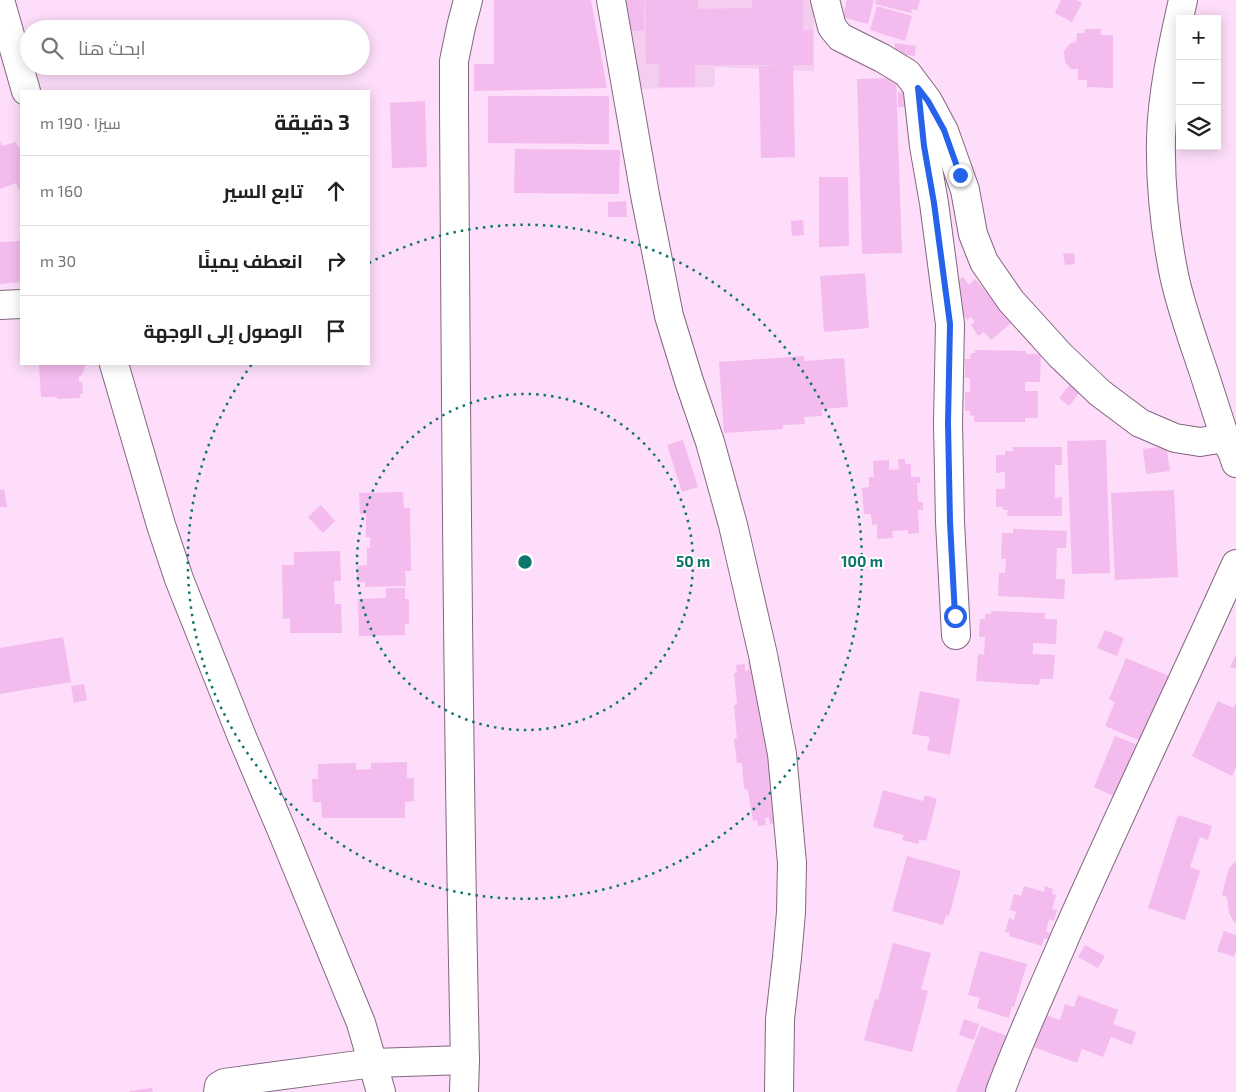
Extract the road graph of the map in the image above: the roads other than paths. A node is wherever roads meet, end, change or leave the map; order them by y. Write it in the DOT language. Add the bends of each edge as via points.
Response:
graph roads {
  1 [pos="0,0"];
  2 [pos="468,0"];
  3 [pos="611,0"];
  4 [pos="825,0"];
  5 [pos="1183,0"];
  6 [pos="20,70"];
  7 [pos="21,75"];
  8 [pos="918,88"];
  9 [pos="26,90"];
  10 [pos="20,304"];
  11 [pos="0,305"];
  12 [pos="114,365"];
  13 [pos="1225,438"];
  14 [pos="1236,463"];
  15 [pos="1236,564"];
  16 [pos="956,635"];
  17 [pos="465,1060"];
  18 [pos="373,1063"];
  19 [pos="326,1081"];
  20 [pos="218,1092"];
  21 [pos="381,1092"];
  22 [pos="464,1092"];
  23 [pos="779,1092"];
  24 [pos="1000,1092"];
  1 -- 6 [label="street"];
  2 -- 17 [label="street" via="454,60 460,837"];
  3 -- 23 [label="street" via="669,316 733,525 782,754 792,863 789,940 780,1019"];
  4 -- 8 [label="street" via="832,27 840,38 907,73"];
  5 -- 13 [label="street" via="1167,82 1161,137 1165,227 1187,323"];
  7 -- 9 [label="street"];
  8 -- 13 [label="street" via="944,130 965,190 973,234 984,262 1011,301 1100,393 1140,423 1175,438 1200,442"];
  8 -- 16 [label="street" via="950,324 948,423"];
  10 -- 11 [label="street"];
  12 -- 18 [label="street" via="179,579 361,1023"];
  13 -- 14 [label="street"];
  15 -- 24 [label="street" via="1100,858"];
  17 -- 18 [label="street"];
  17 -- 22 [label="street"];
  18 -- 19 [label="street"];
  18 -- 21 [label="street"];
  19 -- 20 [label="street" via="224,1083"];
}
